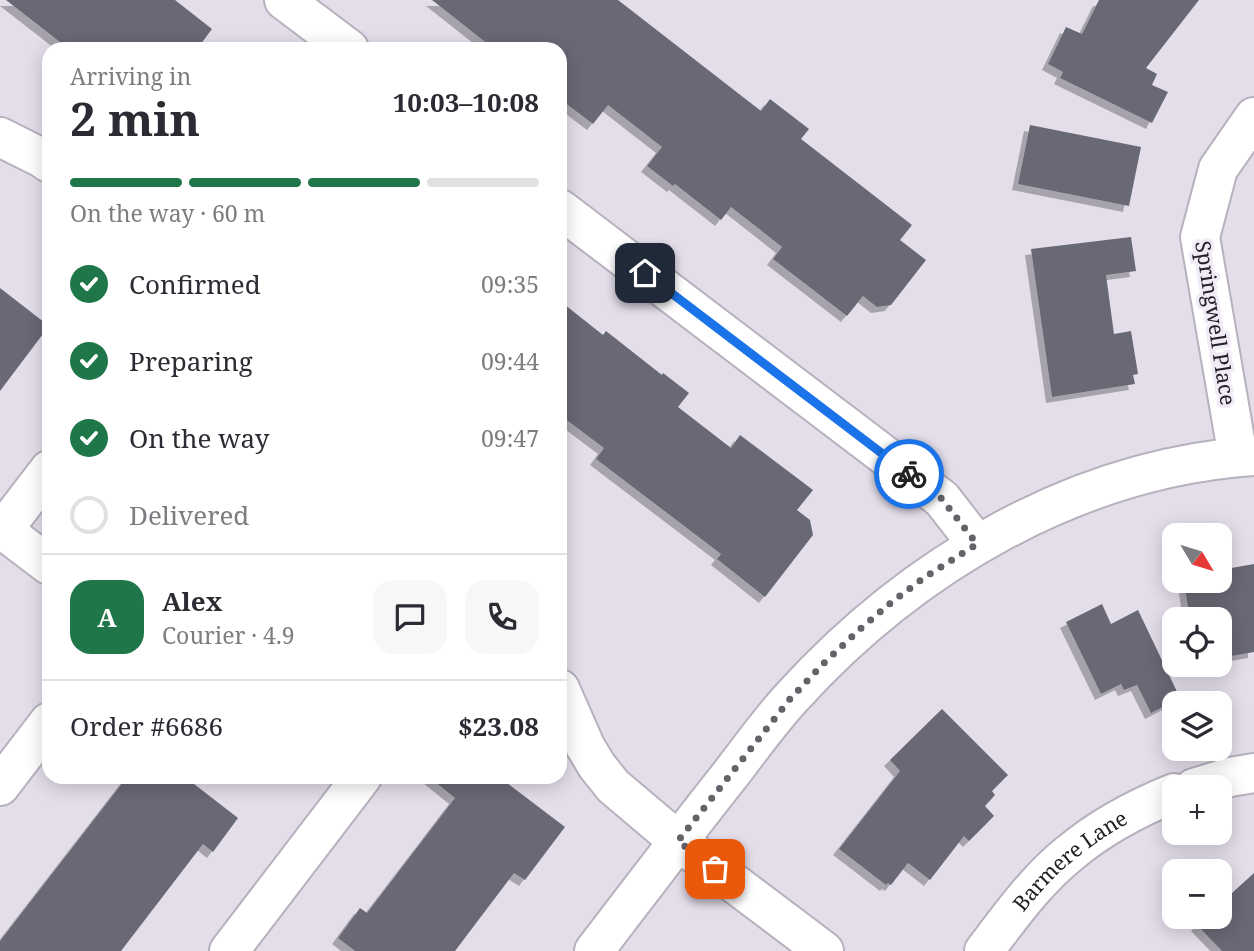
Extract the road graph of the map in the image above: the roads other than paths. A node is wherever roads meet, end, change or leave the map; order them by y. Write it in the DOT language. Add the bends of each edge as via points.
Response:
graph roads {
  1 [pos="284,0"];
  2 [pos="340,42"];
  3 [pos="1254,117"];
  4 [pos="0,137"];
  5 [pos="42,158"];
  6 [pos="567,214"];
  7 [pos="1246,457"];
  8 [pos="42,479"];
  9 [pos="1,529"];
  10 [pos="977,544"];
  11 [pos="42,558"];
  12 [pos="567,706"];
  13 [pos="42,731"];
  14 [pos="1254,773"];
  15 [pos="1232,777"];
  16 [pos="345,784"];
  17 [pos="0,786"];
  18 [pos="1162,798"];
  19 [pos="678,841"];
  20 [pos="229,951"];
  21 [pos="594,951"];
  22 [pos="824,951"];
  23 [pos="984,951"];
  1 -- 2 [label="street"];
  3 -- 7 [label="street, Springwell Place" via="1218,169 1200,237"];
  4 -- 5 [label="street"];
  6 -- 10 [label="street" via="942,499"];
  7 -- 10 [label="street" via="1175,467 1108,485 1043,510"];
  8 -- 9 [label="street"];
  9 -- 11 [label="street"];
  10 -- 19 [label="street" via="893,601 825,662 790,699"];
  12 -- 19 [label="street" via="597,766 613,786"];
  13 -- 17 [label="street"];
  14 -- 15 [label="street"];
  16 -- 20 [label="street"];
  18 -- 23 [label="street, Barmere Lane" via="1119,818 1069,853 1025,897"];
  19 -- 21 [label="street"];
  19 -- 22 [label="street"];
}
